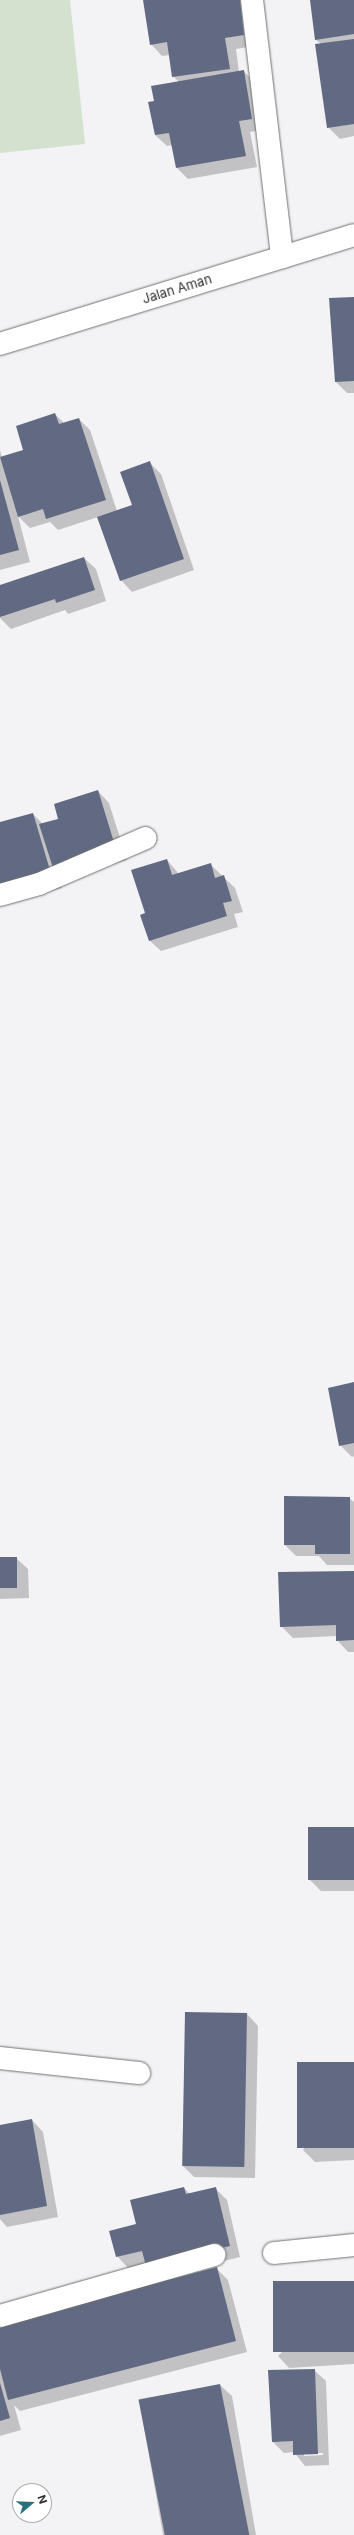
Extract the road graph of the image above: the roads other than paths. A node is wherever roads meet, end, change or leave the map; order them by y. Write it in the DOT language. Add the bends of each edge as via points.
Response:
graph roads {
  1 [pos="252,0"];
  2 [pos="354,235"];
  3 [pos="282,257"];
  4 [pos="0,344"];
  5 [pos="146,838"];
  6 [pos="0,895"];
  7 [pos="0,2058"];
  8 [pos="139,2073"];
  9 [pos="354,2245"];
  10 [pos="274,2253"];
  11 [pos="214,2255"];
  12 [pos="0,2316"];
  1 -- 3 [label="street"];
  2 -- 3 [label="street, Jalan Aman"];
  3 -- 4 [label="street, Jalan Aman"];
  5 -- 6 [label="street" via="39,884"];
  7 -- 8 [label="street"];
  9 -- 10 [label="street"];
  11 -- 12 [label="street"];
}
